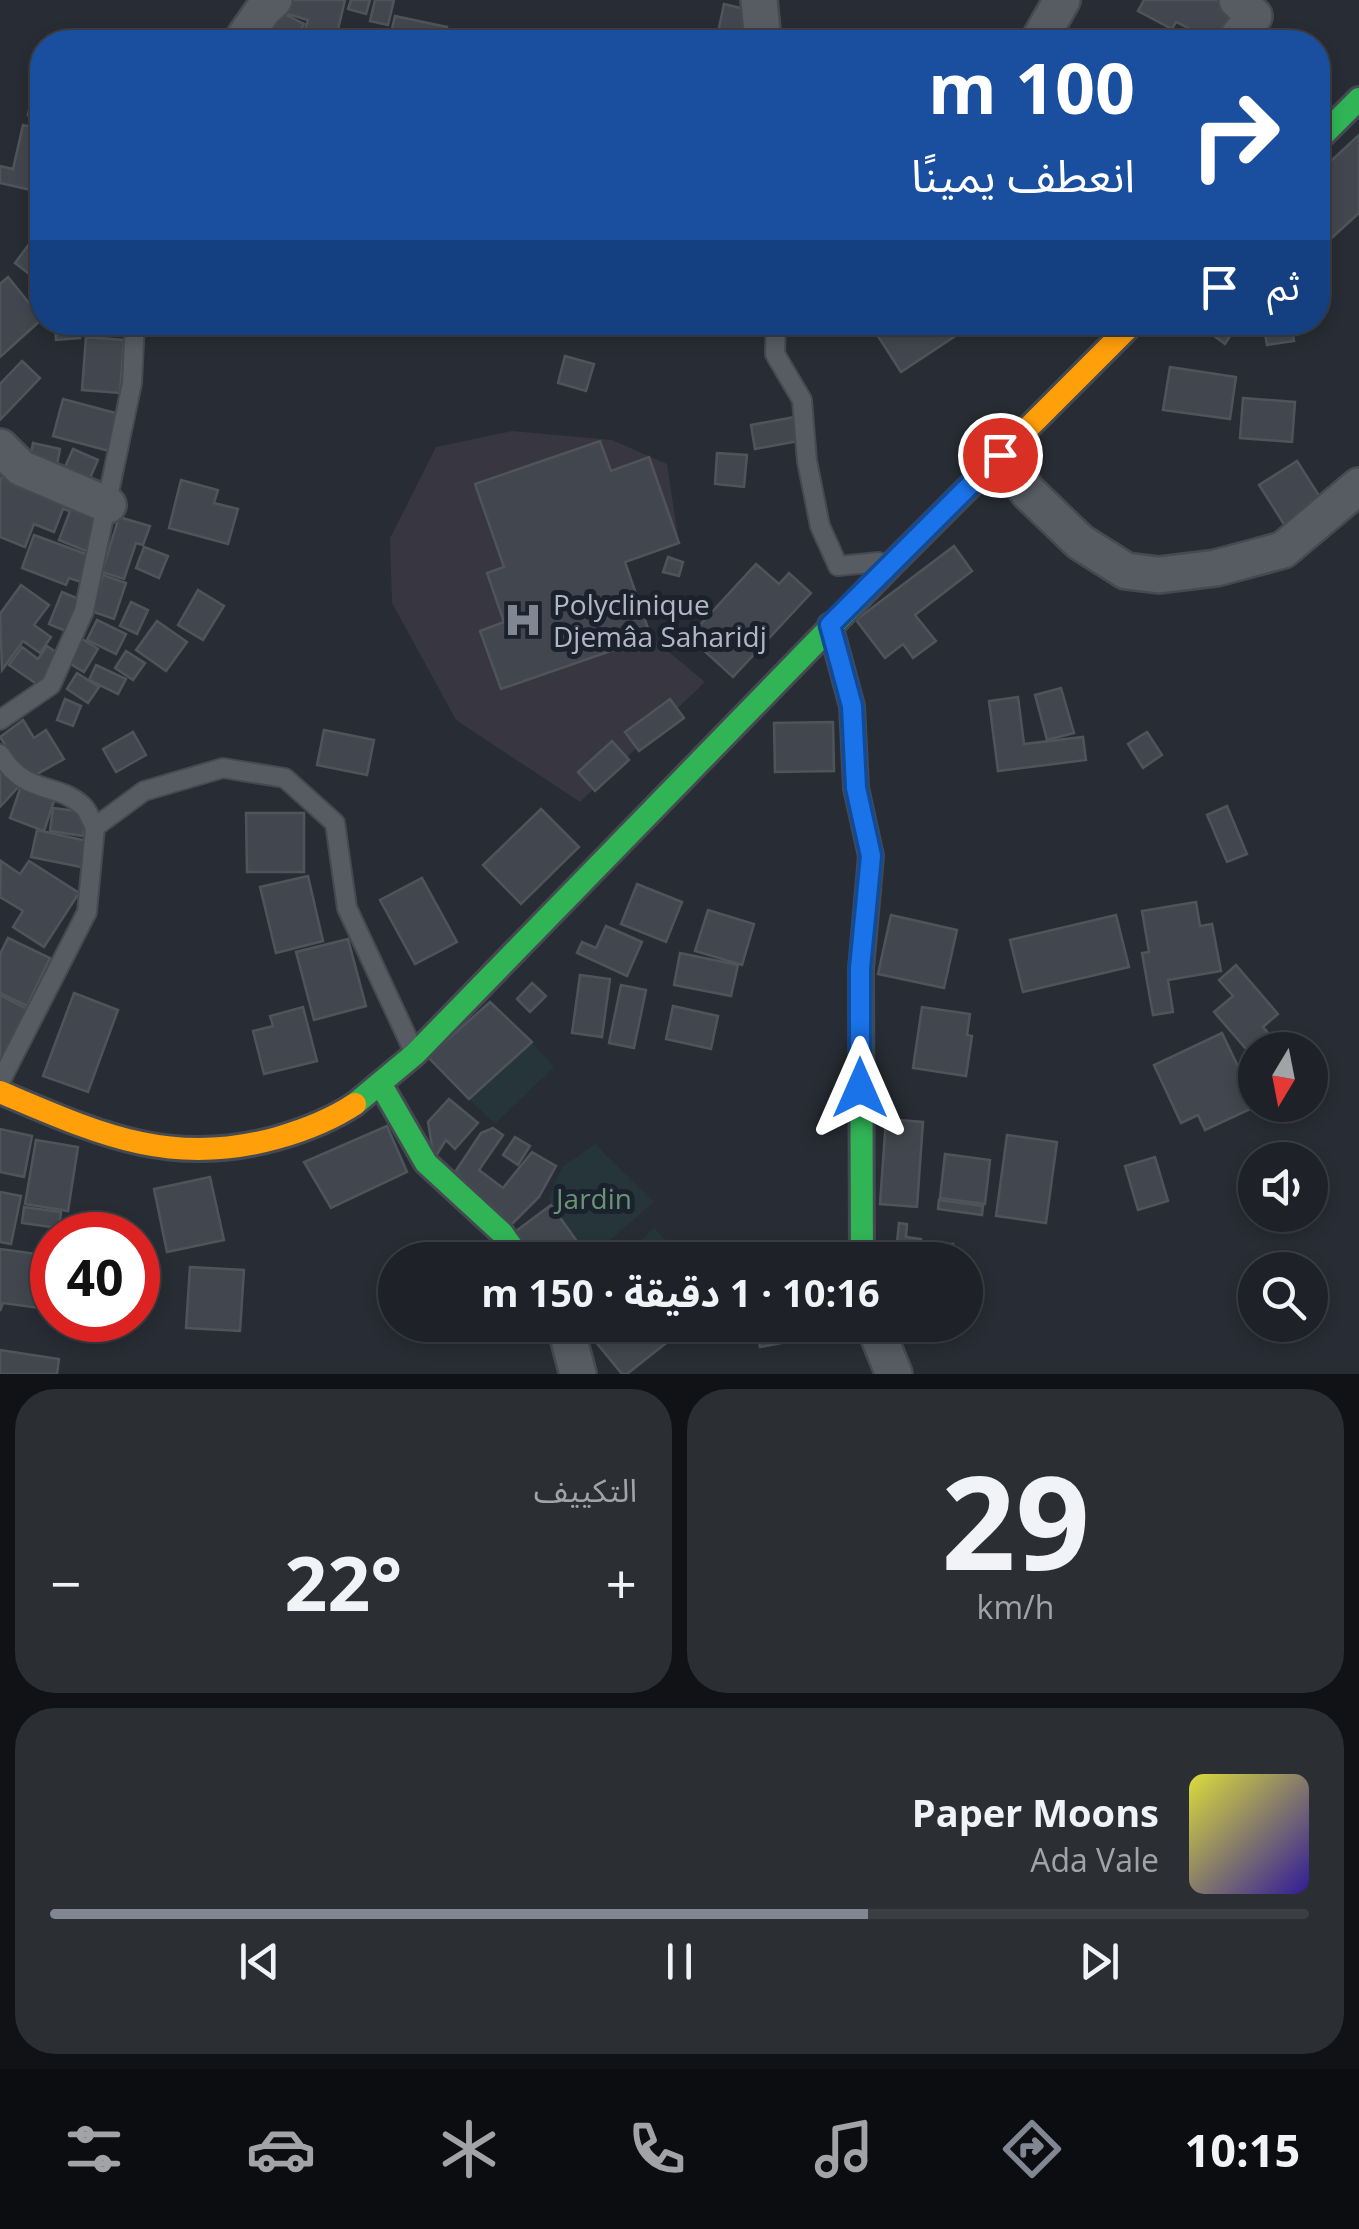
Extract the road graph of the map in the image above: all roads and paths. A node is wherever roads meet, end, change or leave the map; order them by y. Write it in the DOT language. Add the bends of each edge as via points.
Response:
graph roads {
  1 [pos="274,0"];
  2 [pos="759,0"];
  3 [pos="1062,0"];
  4 [pos="1237,0"];
  5 [pos="250,30"];
  6 [pos="762,30"];
  7 [pos="1045,30"];
  8 [pos="1243,30"];
  9 [pos="1359,99"];
  10 [pos="1330,128"];
  11 [pos="134,335"];
  12 [pos="776,335"];
  13 [pos="1121,335"];
  14 [pos="0,448"];
  15 [pos="1000,455"];
  16 [pos="1359,486"];
  17 [pos="108,505"];
  18 [pos="895,560"];
  19 [pos="830,625"];
  20 [pos="0,720"];
  21 [pos="0,754"];
  22 [pos="94,828"];
  23 [pos="415,1054"];
  24 [pos="0,1082"];
  25 [pos="381,1085"];
  26 [pos="0,1092"];
  27 [pos="509,1242"];
  28 [pos="862,1242"];
  29 [pos="570,1342"];
  30 [pos="881,1342"];
  31 [pos="578,1374"];
  32 [pos="894,1374"];
  1 -- 5 [label="street"];
  2 -- 6 [label="street"];
  3 -- 7 [label="street"];
  4 -- 8 [label="street" via="1254,16"];
  9 -- 10 [label="main road"];
  11 -- 17 [label="lane" via="132,383"];
  12 -- 18 [label="lane" via="776,354 802,400 820,526 838,566"];
  13 -- 15 [label="main road"];
  14 -- 17 [label="street" via="22,468"];
  15 -- 16 [label="street" via="1080,542 1126,571 1158,575 1283,550"];
  15 -- 18 [label="main road"];
  17 -- 20 [label="lane" via="84,611 50,685"];
  18 -- 19 [label="main road"];
  19 -- 23 [label="main road"];
  19 -- 28 [label="main road" via="852,706 856,788 871,856 860,968"];
  21 -- 22 [label="lane" via="28,784 85,806"];
  22 -- 23 [label="lane" via="144,791 223,768 285,778 335,824 347,908"];
  22 -- 24 [label="lane" via="88,912"];
  23 -- 25 [label="main road"];
  25 -- 26 [label="main road" via="330,1119 210,1151 159,1148"];
  25 -- 27 [label="main road" via="426,1163"];
  29 -- 31 [label="street"];
  30 -- 32 [label="street"];
}
